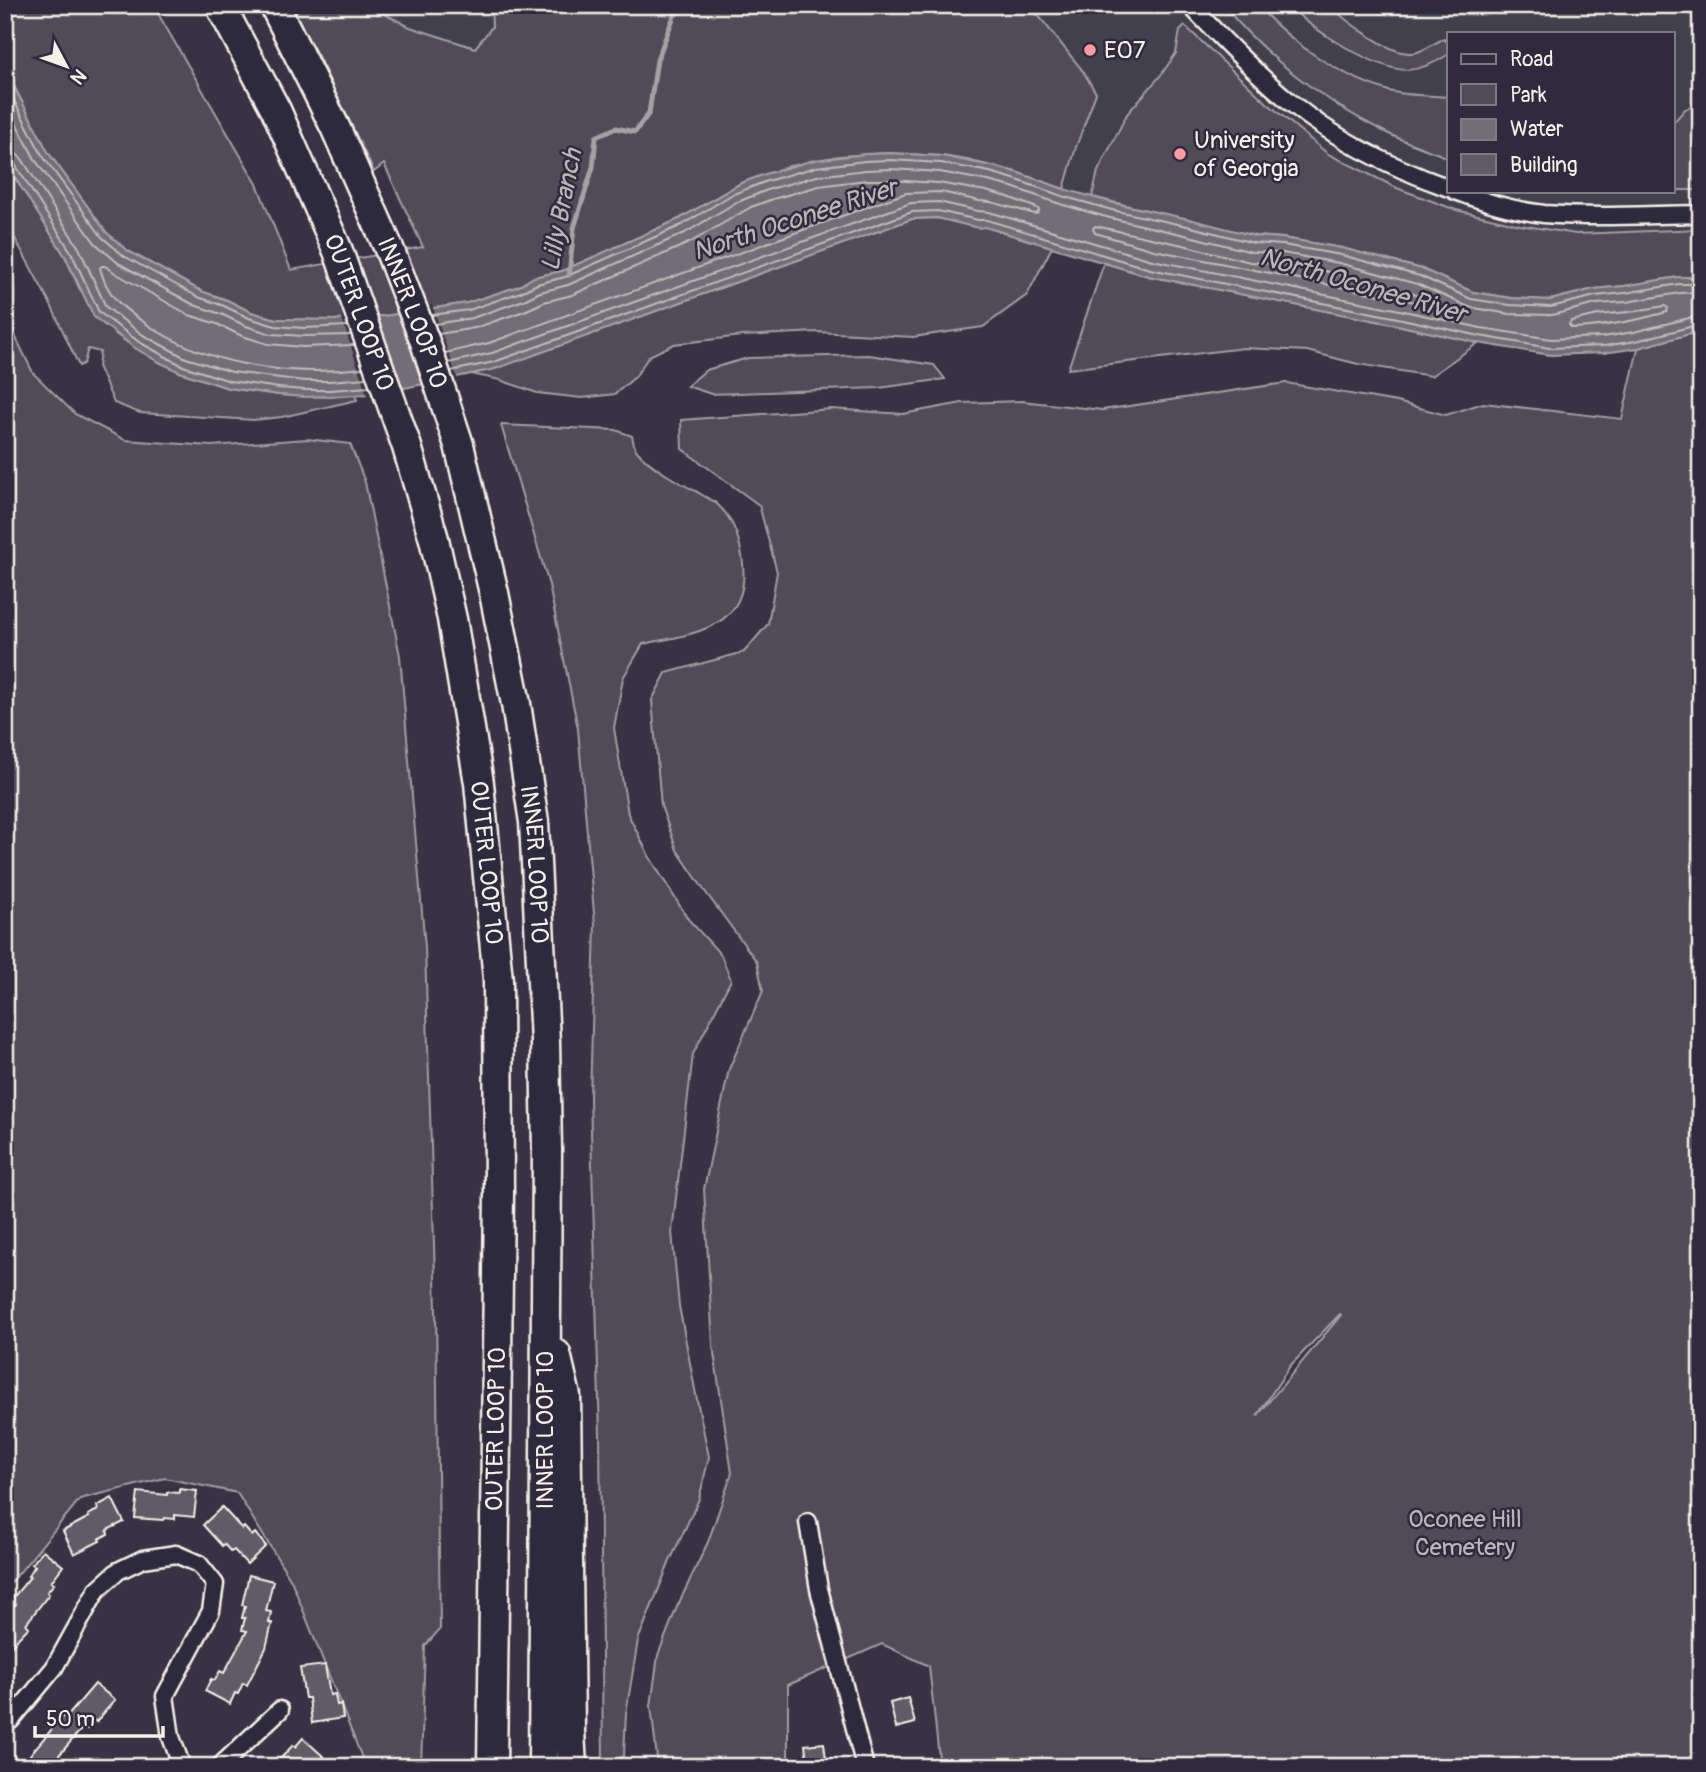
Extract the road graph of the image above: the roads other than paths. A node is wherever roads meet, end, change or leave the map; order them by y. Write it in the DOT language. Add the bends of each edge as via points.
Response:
graph roads {
  1 [pos="220,5"];
  2 [pos="274,5"];
  3 [pos="1190,5"];
  4 [pos="1447,187"];
  5 [pos="1458,192"];
  6 [pos="1701,214"];
  7 [pos="546,1312"];
  8 [pos="808,1522"];
  9 [pos="280,1710"];
  10 [pos="5,1723"];
  11 [pos="492,1723"];
  12 [pos="182,1767"];
  13 [pos="219,1767"];
  14 [pos="480,1767"];
  15 [pos="492,1767"];
  16 [pos="543,1767"];
  17 [pos="572,1767"];
  18 [pos="865,1767"];
  1 -- 11 [label="highway, OUTER LOOP 10" via="276,110 338,251 407,447 452,619 479,783 498,980"];
  2 -- 7 [label="highway, INNER LOOP 10" via="335,127 425,342 458,445 494,593 534,822 545,1042"];
  3 -- 4 [label="street" via="1291,103 1386,161"];
  5 -- 6 [label="street" via="1541,214"];
  7 -- 16 [label="highway, INNER LOOP 10"];
  7 -- 17 [label="highway" via="566,1396"];
  8 -- 18 [label="street" via="819,1590"];
  9 -- 13 [label="street"];
  10 -- 12 [label="street" via="54,1668 97,1590 118,1571 143,1559 176,1554 199,1564 215,1584 211,1611 165,1696 171,1737"];
  11 -- 14 [label="highway"];
  11 -- 15 [label="highway, OUTER LOOP 10"];
}
